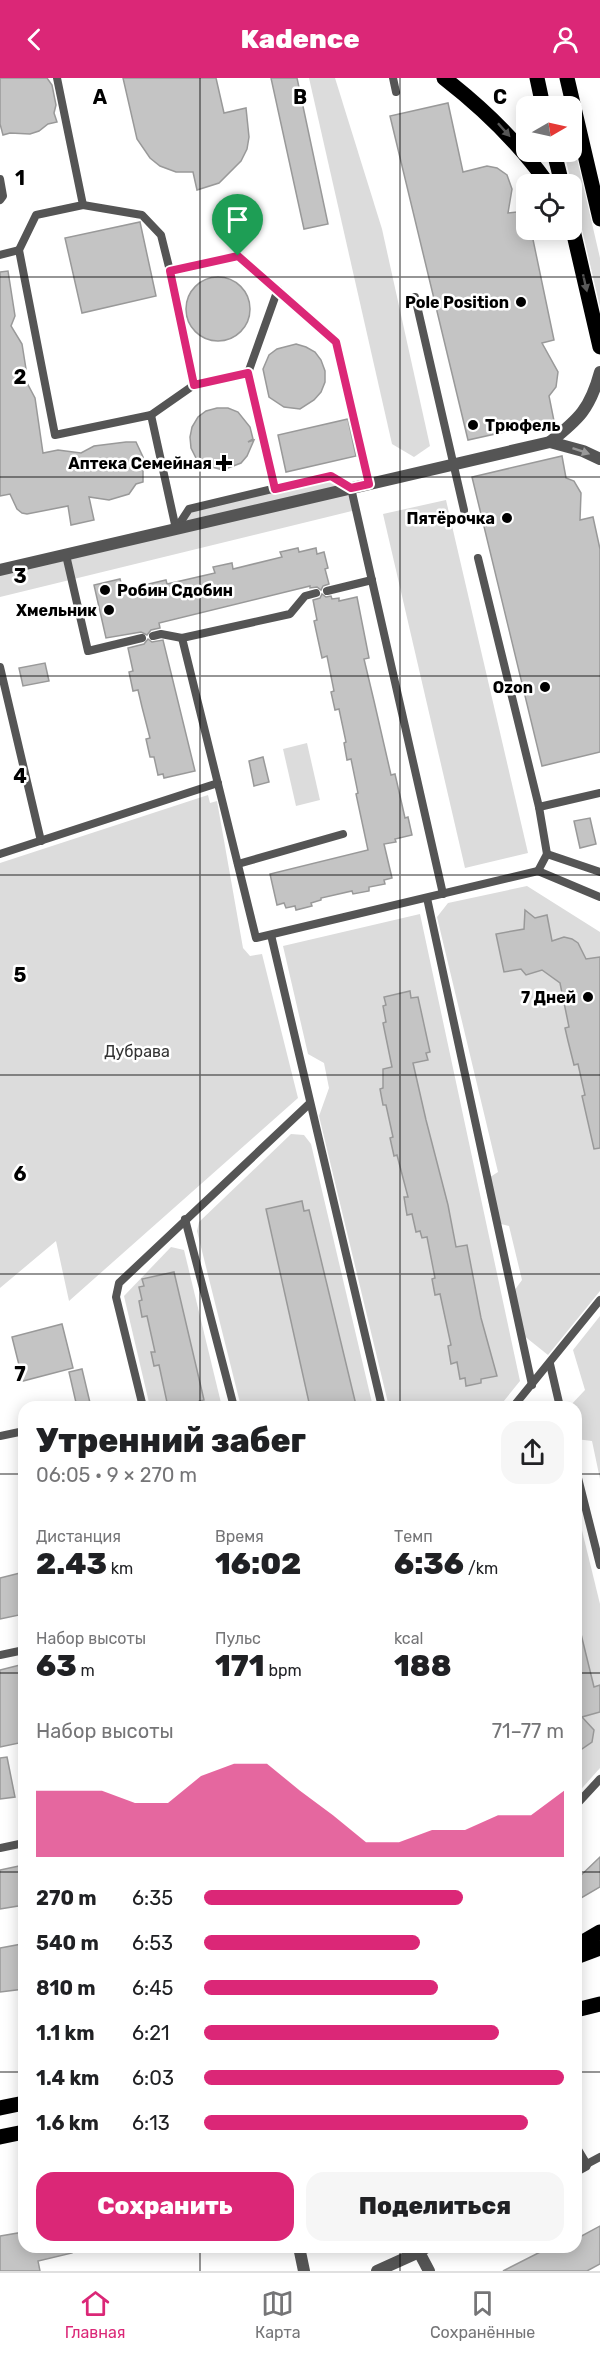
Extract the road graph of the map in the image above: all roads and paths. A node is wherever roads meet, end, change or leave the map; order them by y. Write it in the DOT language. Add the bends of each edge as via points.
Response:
graph roads {
  1 [pos="57,78"];
  2 [pos="393,78"];
  3 [pos="444,78"];
  4 [pos="537,78"];
  5 [pos="567,78"];
  6 [pos="396,92"];
  7 [pos="541,96"];
  8 [pos="541,174"];
  9 [pos="0,180"];
  10 [pos="0,200"];
  11 [pos="83,205"];
  12 [pos="600,219"];
  13 [pos="575,240"];
  14 [pos="19,250"];
  15 [pos="0,255"];
  16 [pos="170,271"];
  17 [pos="278,290"];
  18 [pos="415,297"];
  19 [pos="600,347"];
  20 [pos="600,372"];
  21 [pos="248,373"];
  22 [pos="194,385"];
  23 [pos="151,415"];
  24 [pos="550,442"];
  25 [pos="600,459"];
  26 [pos="453,465"];
  27 [pos="369,484"];
  28 [pos="351,488"];
  29 [pos="275,489"];
  30 [pos="464,510"];
  31 [pos="176,529"];
  32 [pos="66,555"];
  33 [pos="478,558"];
  34 [pos="0,570"];
  35 [pos="372,580"];
  36 [pos="327,591"];
  37 [pos="316,593"];
  38 [pos="153,636"];
  39 [pos="142,638"];
  40 [pos="182,638"];
  41 [pos="0,669"];
  42 [pos="218,783"];
  43 [pos="600,793"];
  44 [pos="539,807"];
  45 [pos="343,834"];
  46 [pos="41,841"];
  47 [pos="0,854"];
  48 [pos="547,854"];
  49 [pos="238,864"];
  50 [pos="538,871"];
  51 [pos="600,872"];
  52 [pos="443,894"];
  53 [pos="600,897"];
  54 [pos="427,898"];
  55 [pos="271,935"];
  56 [pos="309,1104"];
  57 [pos="185,1219"];
  58 [pos="600,1300"];
  59 [pos="550,1364"];
  60 [pos="532,1385"];
  61 [pos="141,1401"];
  62 [pos="232,1401"];
  63 [pos="381,1401"];
  64 [pos="518,1401"];
  65 [pos="559,1401"];
  66 [pos="18,1432"];
  67 [pos="0,1436"];
  68 [pos="582,1494"];
  69 [pos="600,1565"];
  70 [pos="18,1651"];
  71 [pos="0,1655"];
  72 [pos="600,1779"];
  73 [pos="582,1798"];
  74 [pos="18,1844"];
  75 [pos="0,1848"];
  76 [pos="600,1932"];
  77 [pos="582,1942"];
  78 [pos="600,1948"];
  79 [pos="582,1955"];
  80 [pos="600,2004"];
  81 [pos="582,2008"];
  82 [pos="18,2104"];
  83 [pos="0,2108"];
  84 [pos="18,2133"];
  85 [pos="0,2137"];
  86 [pos="600,2157"];
  87 [pos="582,2166"];
  88 [pos="300,2253"];
  89 [pos="415,2253"];
  90 [pos="424,2253"];
  91 [pos="304,2271"];
  92 [pos="377,2271"];
  93 [pos="429,2271"];
  1 -- 11 [label="lane"];
  2 -- 6 [label="lane"];
  3 -- 8 [label="main road, one-way" via="497,122"];
  4 -- 7 [label="main road"];
  5 -- 12 [label="main road"];
  9 -- 10 [label="lane"];
  11 -- 14 [label="lane" via="36,215"];
  11 -- 16 [label="lane" via="142,215 161,236"];
  13 -- 19 [label="main road, one-way"];
  14 -- 15 [label="lane"];
  14 -- 23 [label="lane" via="55,435"];
  16 -- 17 [label="lane" via="238,256"];
  16 -- 22 [label="lane"];
  17 -- 21 [label="lane"];
  17 -- 27 [label="lane" via="336,342"];
  18 -- 26 [label="lane"];
  20 -- 24 [label="street" via="594,394 578,420"];
  21 -- 22 [label="lane"];
  21 -- 29 [label="lane"];
  22 -- 23 [label="lane"];
  23 -- 31 [label="lane"];
  24 -- 25 [label="street, one-way"];
  24 -- 26 [label="street"];
  26 -- 27 [label="street"];
  26 -- 30 [label="lane"];
  27 -- 28 [label="street"];
  28 -- 29 [label="lane" via="331,476"];
  28 -- 31 [label="street"];
  28 -- 35 [label="lane"];
  29 -- 31 [label="lane" via="189,509"];
  31 -- 32 [label="street"];
  32 -- 34 [label="street"];
  32 -- 39 [label="lane" via="88,651"];
  33 -- 44 [label="lane"];
  35 -- 36 [label="lane"];
  35 -- 52 [label="lane"];
  37 -- 40 [label="lane" via="306,596 290,614"];
  38 -- 40 [label="lane"];
  40 -- 42 [label="lane"];
  41 -- 46 [label="lane"];
  42 -- 46 [label="lane"];
  42 -- 49 [label="lane"];
  43 -- 44 [label="lane"];
  44 -- 48 [label="lane"];
  45 -- 49 [label="lane"];
  46 -- 47 [label="lane"];
  48 -- 50 [label="lane"];
  48 -- 51 [label="lane"];
  49 -- 55 [label="lane" via="256,938"];
  50 -- 52 [label="lane"];
  50 -- 53 [label="lane"];
  52 -- 54 [label="lane"];
  54 -- 55 [label="lane"];
  54 -- 60 [label="lane"];
  55 -- 56 [label="lane"];
  56 -- 57 [label="lane"];
  56 -- 63 [label="lane"];
  57 -- 61 [label="lane" via="119,1283 116,1297"];
  57 -- 62 [label="lane"];
  58 -- 59 [label="lane"];
  59 -- 60 [label="lane"];
  59 -- 65 [label="lane"];
  60 -- 64 [label="lane"];
  66 -- 67 [label="lane"];
  68 -- 69 [label="lane"];
  70 -- 71 [label="lane"];
  72 -- 73 [label="lane"];
  74 -- 75 [label="lane"];
  76 -- 77 [label="main road"];
  78 -- 79 [label="main road"];
  80 -- 81 [label="main road"];
  82 -- 83 [label="main road"];
  84 -- 85 [label="main road"];
  86 -- 87 [label="lane"];
  88 -- 91 [label="street"];
  89 -- 92 [label="street"];
  90 -- 93 [label="street"];
}
